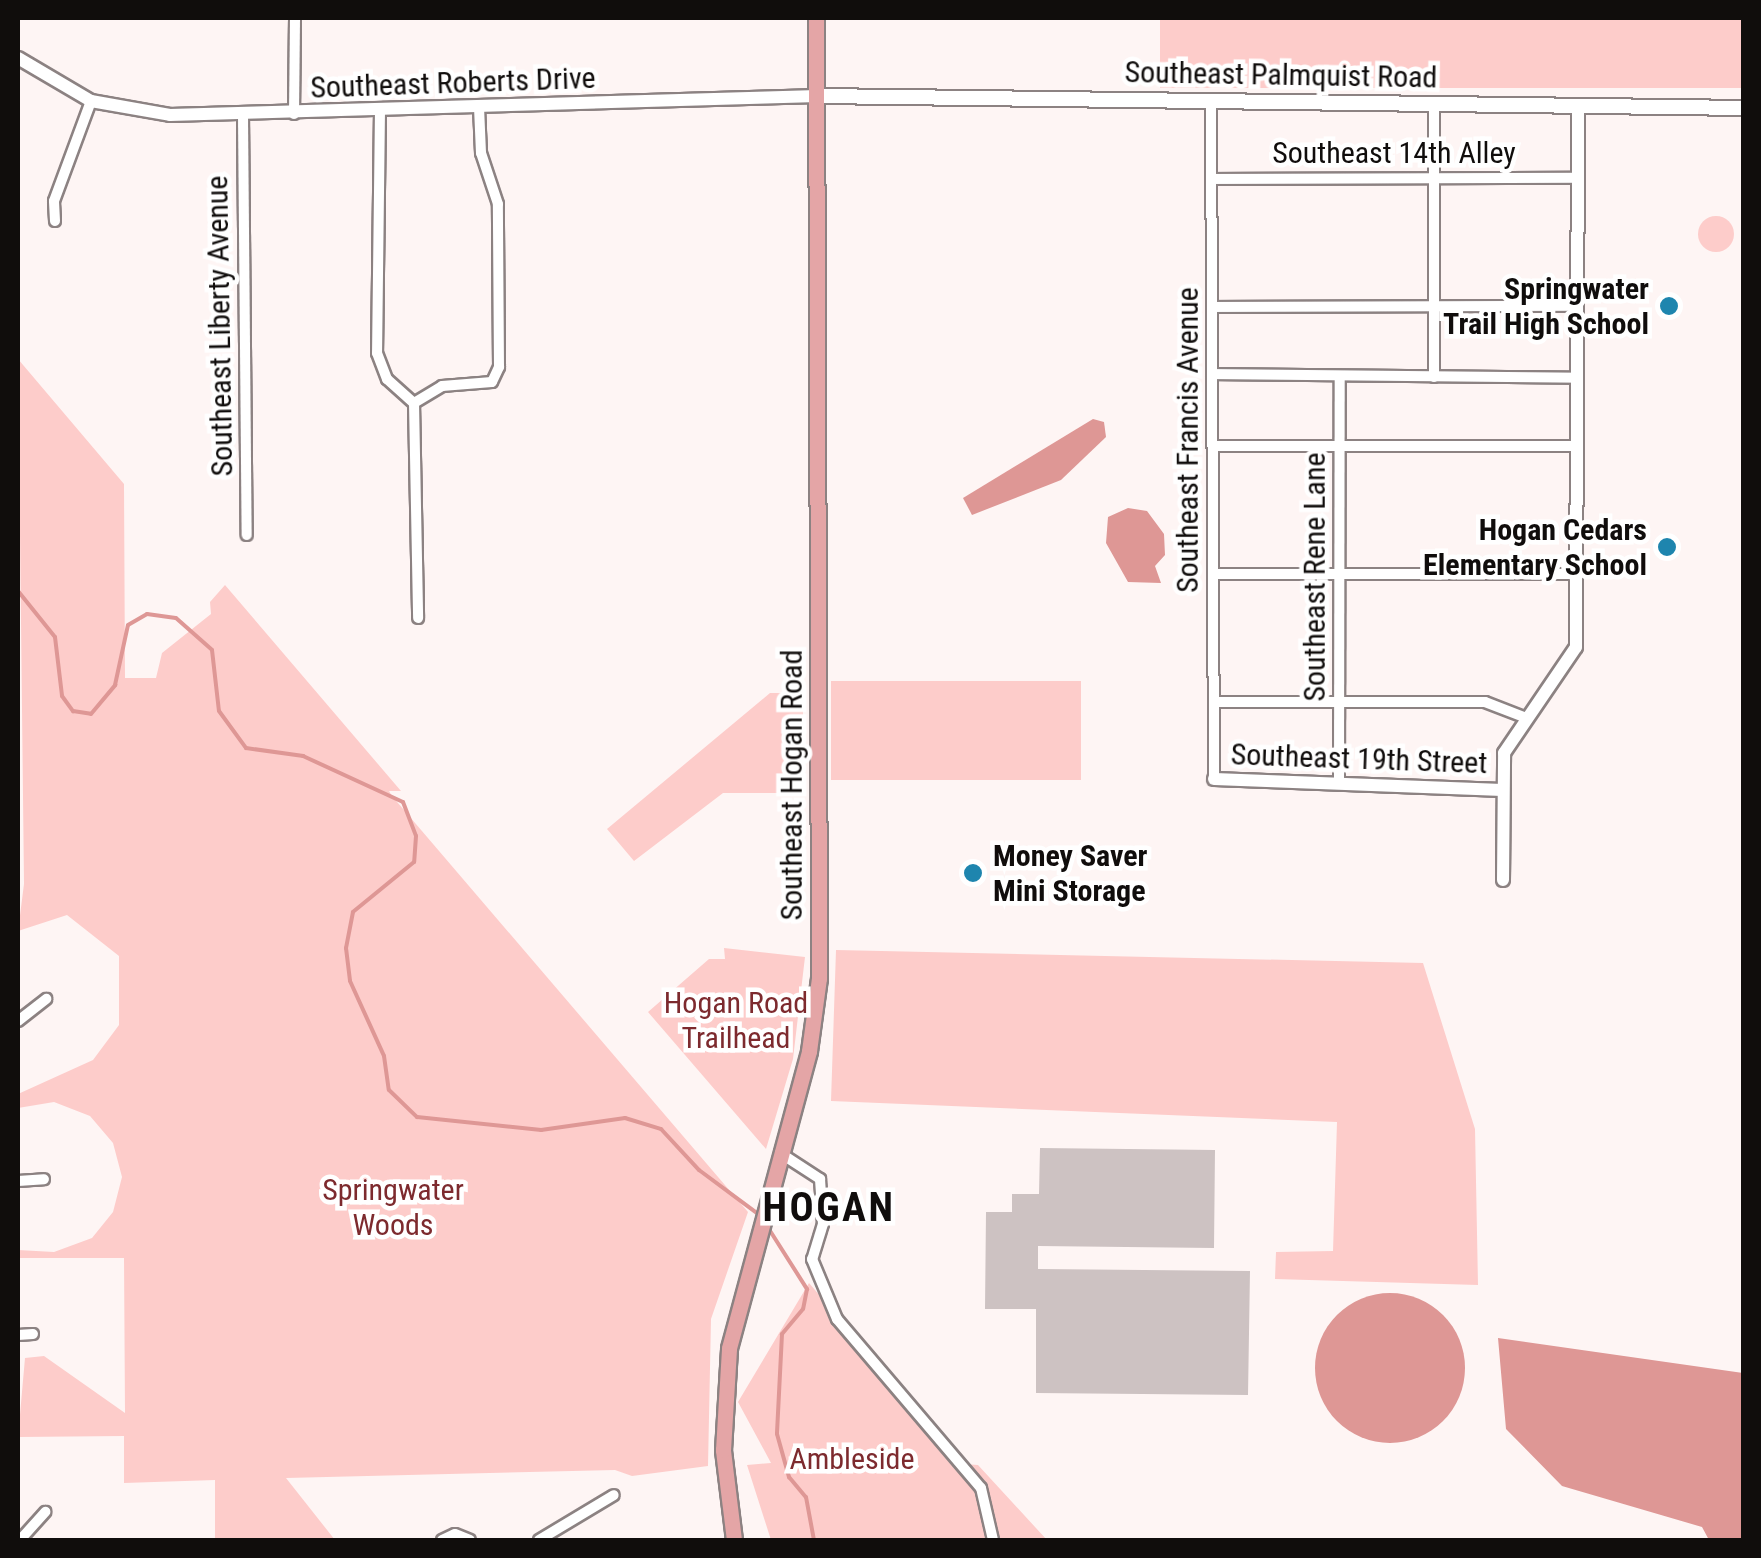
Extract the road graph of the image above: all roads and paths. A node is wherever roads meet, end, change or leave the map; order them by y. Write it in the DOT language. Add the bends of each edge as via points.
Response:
graph roads {
  1 [pos="294,18"];
  2 [pos="816,18"];
  3 [pos="18,58"];
  4 [pos="818,96"];
  5 [pos="92,101"];
  6 [pos="1211,102"];
  7 [pos="1434,104"];
  8 [pos="1578,106"];
  9 [pos="480,107"];
  10 [pos="1744,108"];
  11 [pos="380,110"];
  12 [pos="294,114"];
  13 [pos="243,116"];
  14 [pos="1212,178"];
  15 [pos="1434,178"];
  16 [pos="1578,178"];
  17 [pos="55,222"];
  18 [pos="1434,306"];
  19 [pos="1578,306"];
  20 [pos="1212,307"];
  21 [pos="1212,374"];
  22 [pos="1340,376"];
  23 [pos="1434,376"];
  24 [pos="1578,378"];
  25 [pos="414,402"];
  26 [pos="1212,446"];
  27 [pos="1340,446"];
  28 [pos="1577,446"];
  29 [pos="248,535"];
  30 [pos="1213,574"];
  31 [pos="1340,574"];
  32 [pos="1577,574"];
  33 [pos="418,618"];
  34 [pos="1214,702"];
  35 [pos="1340,702"];
  36 [pos="1524,717"];
  37 [pos="1214,779"];
  38 [pos="1340,779"];
  39 [pos="1503,790"];
  40 [pos="1503,880"];
  41 [pos="46,999"];
  42 [pos="18,1022"];
  43 [pos="780,1153"];
  44 [pos="44,1179"];
  45 [pos="18,1181"];
  46 [pos="33,1334"];
  47 [pos="18,1336"];
  48 [pos="614,1495"];
  49 [pos="45,1512"];
  50 [pos="20,1540"];
  51 [pos="442,1540"];
  52 [pos="470,1540"];
  53 [pos="539,1540"];
  54 [pos="734,1540"];
  55 [pos="994,1540"];
  1 -- 12 [label="street"];
  2 -- 4 [label="main road, Southeast Hogan Road"];
  3 -- 5 [label="street, Southeast Roberts Drive"];
  4 -- 6 [label="main road, Southeast Palmquist Road"];
  4 -- 9 [label="street, Southeast Roberts Drive"];
  4 -- 43 [label="main road, Southeast Hogan Road" via="819,968 809,1052"];
  5 -- 13 [label="street, Southeast Roberts Drive" via="149,114"];
  5 -- 17 [label="street" via="54,201"];
  6 -- 7 [label="main road, Southeast Palmquist Road"];
  6 -- 14 [label="street, Southeast Francis Avenue"];
  7 -- 8 [label="main road, Southeast Palmquist Road"];
  7 -- 15 [label="street"];
  8 -- 10 [label="main road, Southeast Palmquist Road"];
  8 -- 16 [label="street"];
  9 -- 11 [label="street, Southeast Roberts Drive"];
  9 -- 25 [label="street" via="481,153 498,204 499,367 492,382 442,386"];
  11 -- 12 [label="street, Southeast Roberts Drive"];
  11 -- 25 [label="street" via="377,353 387,379"];
  12 -- 13 [label="street, Southeast Roberts Drive"];
  13 -- 29 [label="street, Southeast Liberty Avenue"];
  14 -- 15 [label="street, Southeast 14th Alley"];
  14 -- 20 [label="street, Southeast Francis Avenue"];
  15 -- 16 [label="street, Southeast 14th Alley"];
  15 -- 18 [label="street"];
  16 -- 19 [label="street"];
  18 -- 19 [label="street"];
  18 -- 20 [label="street"];
  18 -- 23 [label="street"];
  19 -- 24 [label="street"];
  20 -- 21 [label="street, Southeast Francis Avenue"];
  21 -- 22 [label="street"];
  21 -- 26 [label="street, Southeast Francis Avenue"];
  22 -- 23 [label="street"];
  22 -- 27 [label="street, Southeast Rene Lane"];
  23 -- 24 [label="street"];
  24 -- 28 [label="street"];
  25 -- 33 [label="street"];
  26 -- 27 [label="street"];
  26 -- 30 [label="street, Southeast Francis Avenue"];
  27 -- 28 [label="street"];
  27 -- 31 [label="street, Southeast Rene Lane"];
  28 -- 32 [label="street"];
  30 -- 31 [label="street"];
  30 -- 34 [label="street, Southeast Francis Avenue"];
  31 -- 32 [label="street"];
  31 -- 35 [label="street, Southeast Rene Lane"];
  32 -- 36 [label="street" via="1571,661"];
  34 -- 35 [label="street"];
  34 -- 37 [label="street, Southeast Francis Avenue"];
  35 -- 36 [label="street" via="1485,702"];
  35 -- 38 [label="street, Southeast Rene Lane"];
  36 -- 39 [label="street" via="1504,753"];
  37 -- 38 [label="street, Southeast 19th Street"];
  38 -- 39 [label="street, Southeast 19th Street"];
  39 -- 40 [label="street"];
  41 -- 42 [label="street"];
  43 -- 54 [label="main road, Southeast Hogan Road" via="724,1385"];
  43 -- 55 [label="street" via="820,1179 823,1224 812,1259 837,1320 980,1488"];
  44 -- 45 [label="street"];
  46 -- 47 [label="street"];
  48 -- 53 [label="street"];
  49 -- 50 [label="street"];
  51 -- 52 [label="street" via="455,1534"];
}
